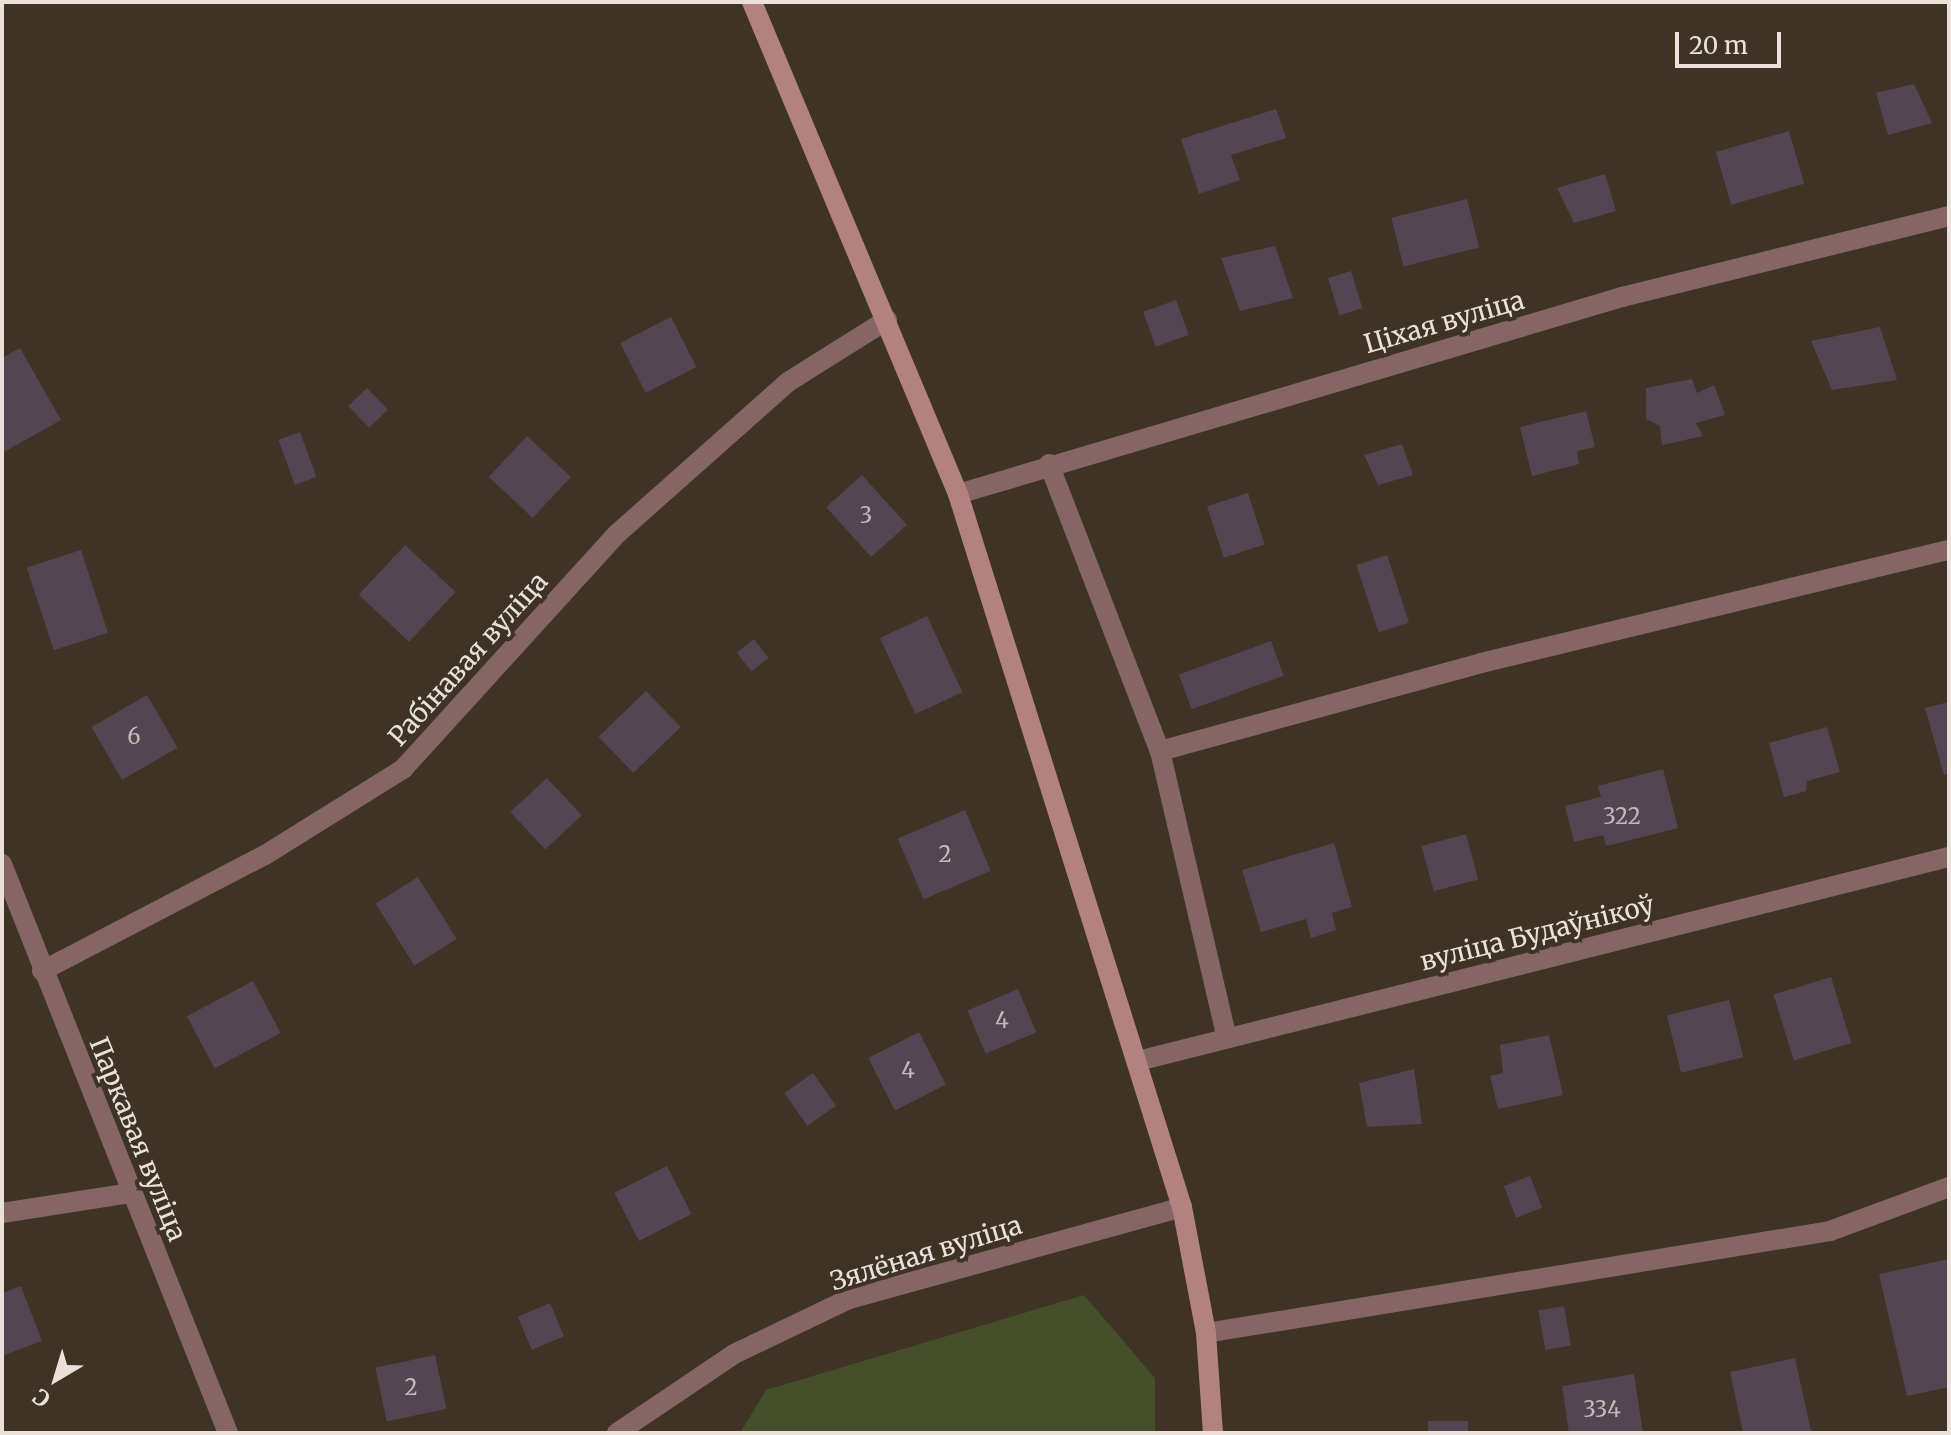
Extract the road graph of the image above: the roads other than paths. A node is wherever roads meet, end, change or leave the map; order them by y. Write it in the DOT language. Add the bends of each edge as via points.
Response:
graph roads {
  1 [pos="752,2"];
  2 [pos="1949,216"];
  3 [pos="887,320"];
  4 [pos="1049,464"];
  5 [pos="958,494"];
  6 [pos="1949,550"];
  7 [pos="1160,751"];
  8 [pos="1949,857"];
  9 [pos="2,864"];
  10 [pos="42,971"];
  11 [pos="1227,1038"];
  12 [pos="1138,1061"];
  13 [pos="1949,1187"];
  14 [pos="131,1193"];
  15 [pos="1182,1207"];
  16 [pos="2,1213"];
  17 [pos="1206,1333"];
  18 [pos="228,1433"];
  19 [pos="617,1433"];
  20 [pos="1213,1433"];
  1 -- 3 [label="street"];
  2 -- 4 [label="street, Ціхая вуліца" via="1622,297"];
  3 -- 5 [label="street"];
  3 -- 10 [label="street, Рабінавая вуліца" via="788,382 618,533 403,769 265,855"];
  4 -- 5 [label="street, Ціхая вуліца"];
  4 -- 7 [label="street"];
  5 -- 12 [label="street"];
  6 -- 7 [label="street" via="1481,663"];
  7 -- 11 [label="street"];
  8 -- 11 [label="street, вуліца Будаўнікоў"];
  9 -- 10 [label="street, Паркавая вуліца"];
  10 -- 14 [label="street, Паркавая вуліца"];
  11 -- 12 [label="street, вуліца Будаўнікоў"];
  12 -- 15 [label="street"];
  13 -- 17 [label="street" via="1830,1231"];
  14 -- 16 [label="street"];
  14 -- 18 [label="street, Паркавая вуліца"];
  15 -- 17 [label="street"];
  15 -- 19 [label="street, Зялёная вуліца" via="849,1299 734,1354"];
  17 -- 20 [label="street"];
}
